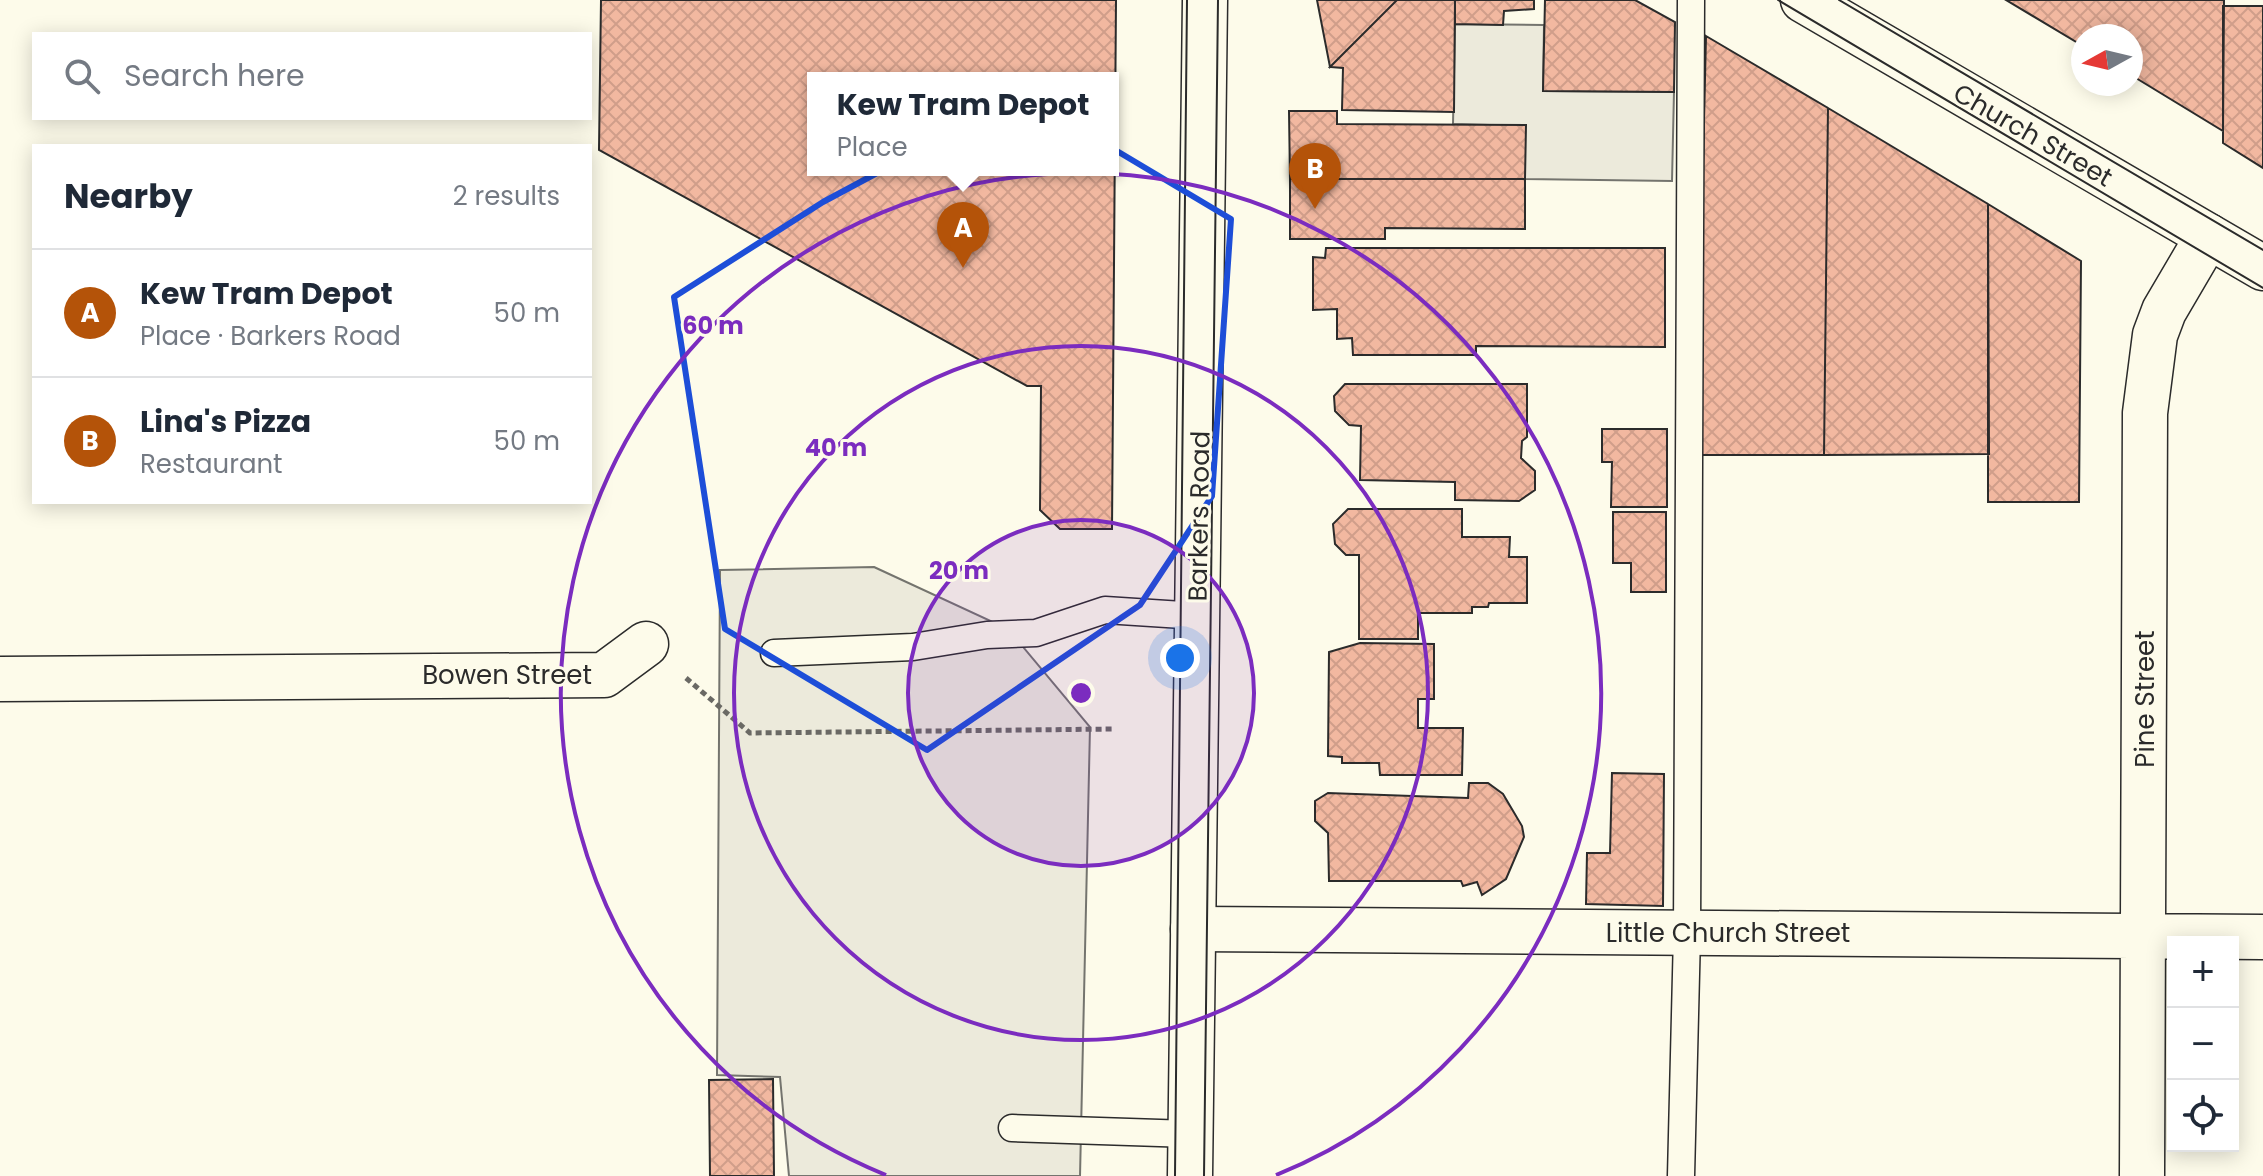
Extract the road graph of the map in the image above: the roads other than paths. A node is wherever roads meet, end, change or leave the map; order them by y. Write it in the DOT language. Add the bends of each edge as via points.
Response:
graph roads {
  1 [pos="1205,0"];
  2 [pos="1691,0"];
  3 [pos="1803,0"];
  4 [pos="2208,236"];
  5 [pos="2263,268"];
  6 [pos="1198,616"];
  7 [pos="646,644"];
  8 [pos="774,653"];
  9 [pos="0,679"];
  10 [pos="1193,929"];
  11 [pos="1687,934"];
  12 [pos="2144,937"];
  13 [pos="2263,937"];
  14 [pos="1012,1128"];
  15 [pos="1190,1155"];
  16 [pos="1681,1176"];
  17 [pos="2142,1176"];
  1 -- 6 [label="street, Barkers Road"];
  2 -- 11 [label="lane"];
  3 -- 4 [label="street, Church Street"];
  4 -- 5 [label="street, Church Street"];
  4 -- 12 [label="street, Pine Street" via="2164,311 2149,364"];
  6 -- 8 [label="lane" via="1105,610 1036,633 913,647"];
  6 -- 10 [label="street, Barkers Road"];
  7 -- 9 [label="street, Bowen Street" via="604,675"];
  10 -- 11 [label="street, Little Church Street"];
  10 -- 15 [label="street, Barkers Road"];
  11 -- 12 [label="street, Little Church Street"];
  11 -- 16 [label="lane"];
  12 -- 13 [label="street, Little Church Street"];
  12 -- 17 [label="street, Pine Street"];
  14 -- 15 [label="lane"];
}
